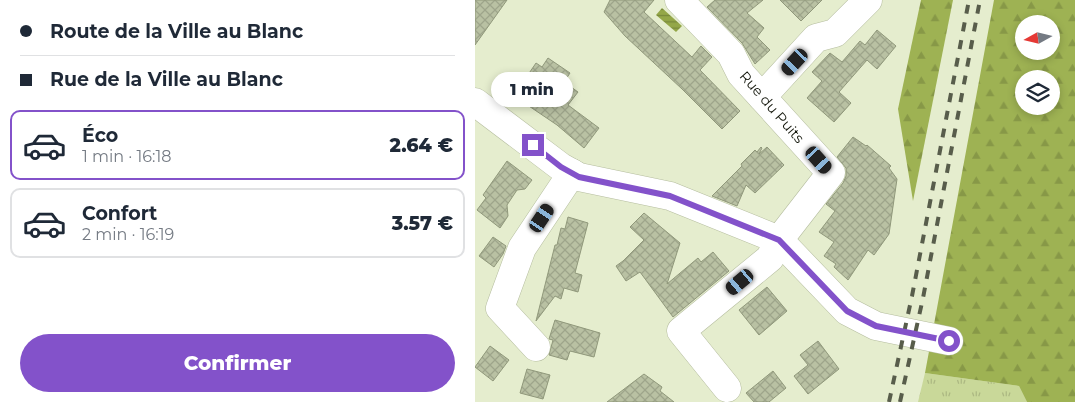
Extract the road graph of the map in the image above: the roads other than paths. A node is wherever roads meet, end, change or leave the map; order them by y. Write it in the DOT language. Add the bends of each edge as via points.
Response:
graph roads {
  1 [pos="679,0"];
  2 [pos="868,0"];
  3 [pos="762,97"];
  4 [pos="475,102"];
  5 [pos="572,173"];
  6 [pos="779,240"];
  7 [pos="949,341"];
  8 [pos="535,347"];
  9 [pos="727,388"];
  1 -- 3 [label="street, Rue du Puits" via="731,54 741,74"];
  2 -- 3 [label="street" via="835,33 817,38"];
  3 -- 6 [label="street, Rue du Puits" via="831,173"];
  4 -- 5 [label="street"];
  5 -- 6 [label="street" via="670,196"];
  5 -- 8 [label="street" via="522,248 500,308"];
  6 -- 7 [label="street" via="847,311 876,326"];
  6 -- 9 [label="street" via="770,258 681,331"];
}
